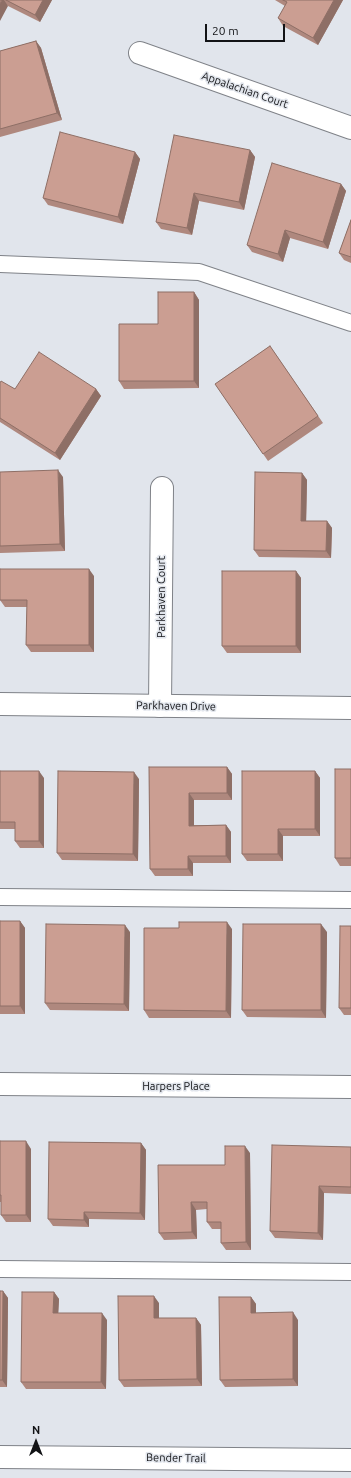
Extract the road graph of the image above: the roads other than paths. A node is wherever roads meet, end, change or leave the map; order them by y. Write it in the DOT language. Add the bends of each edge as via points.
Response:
graph roads {
  1 [pos="140,53"];
  2 [pos="351,128"];
  3 [pos="0,264"];
  4 [pos="351,323"];
  5 [pos="162,488"];
  6 [pos="0,704"];
  7 [pos="160,706"];
  8 [pos="351,708"];
  9 [pos="0,897"];
  10 [pos="351,900"];
  11 [pos="0,1084"];
  12 [pos="351,1087"];
  13 [pos="0,1269"];
  14 [pos="351,1272"];
  15 [pos="0,1456"];
  16 [pos="351,1460"];
  1 -- 2 [label="street, Appalachian Court"];
  3 -- 4 [label="lane" via="199,272"];
  5 -- 7 [label="street, Parkhaven Court"];
  6 -- 7 [label="street, Parkhaven Drive"];
  7 -- 8 [label="street, Parkhaven Drive"];
  9 -- 10 [label="lane"];
  11 -- 12 [label="street, Harpers Place"];
  13 -- 14 [label="lane"];
  15 -- 16 [label="street, Bender Trail"];
}
